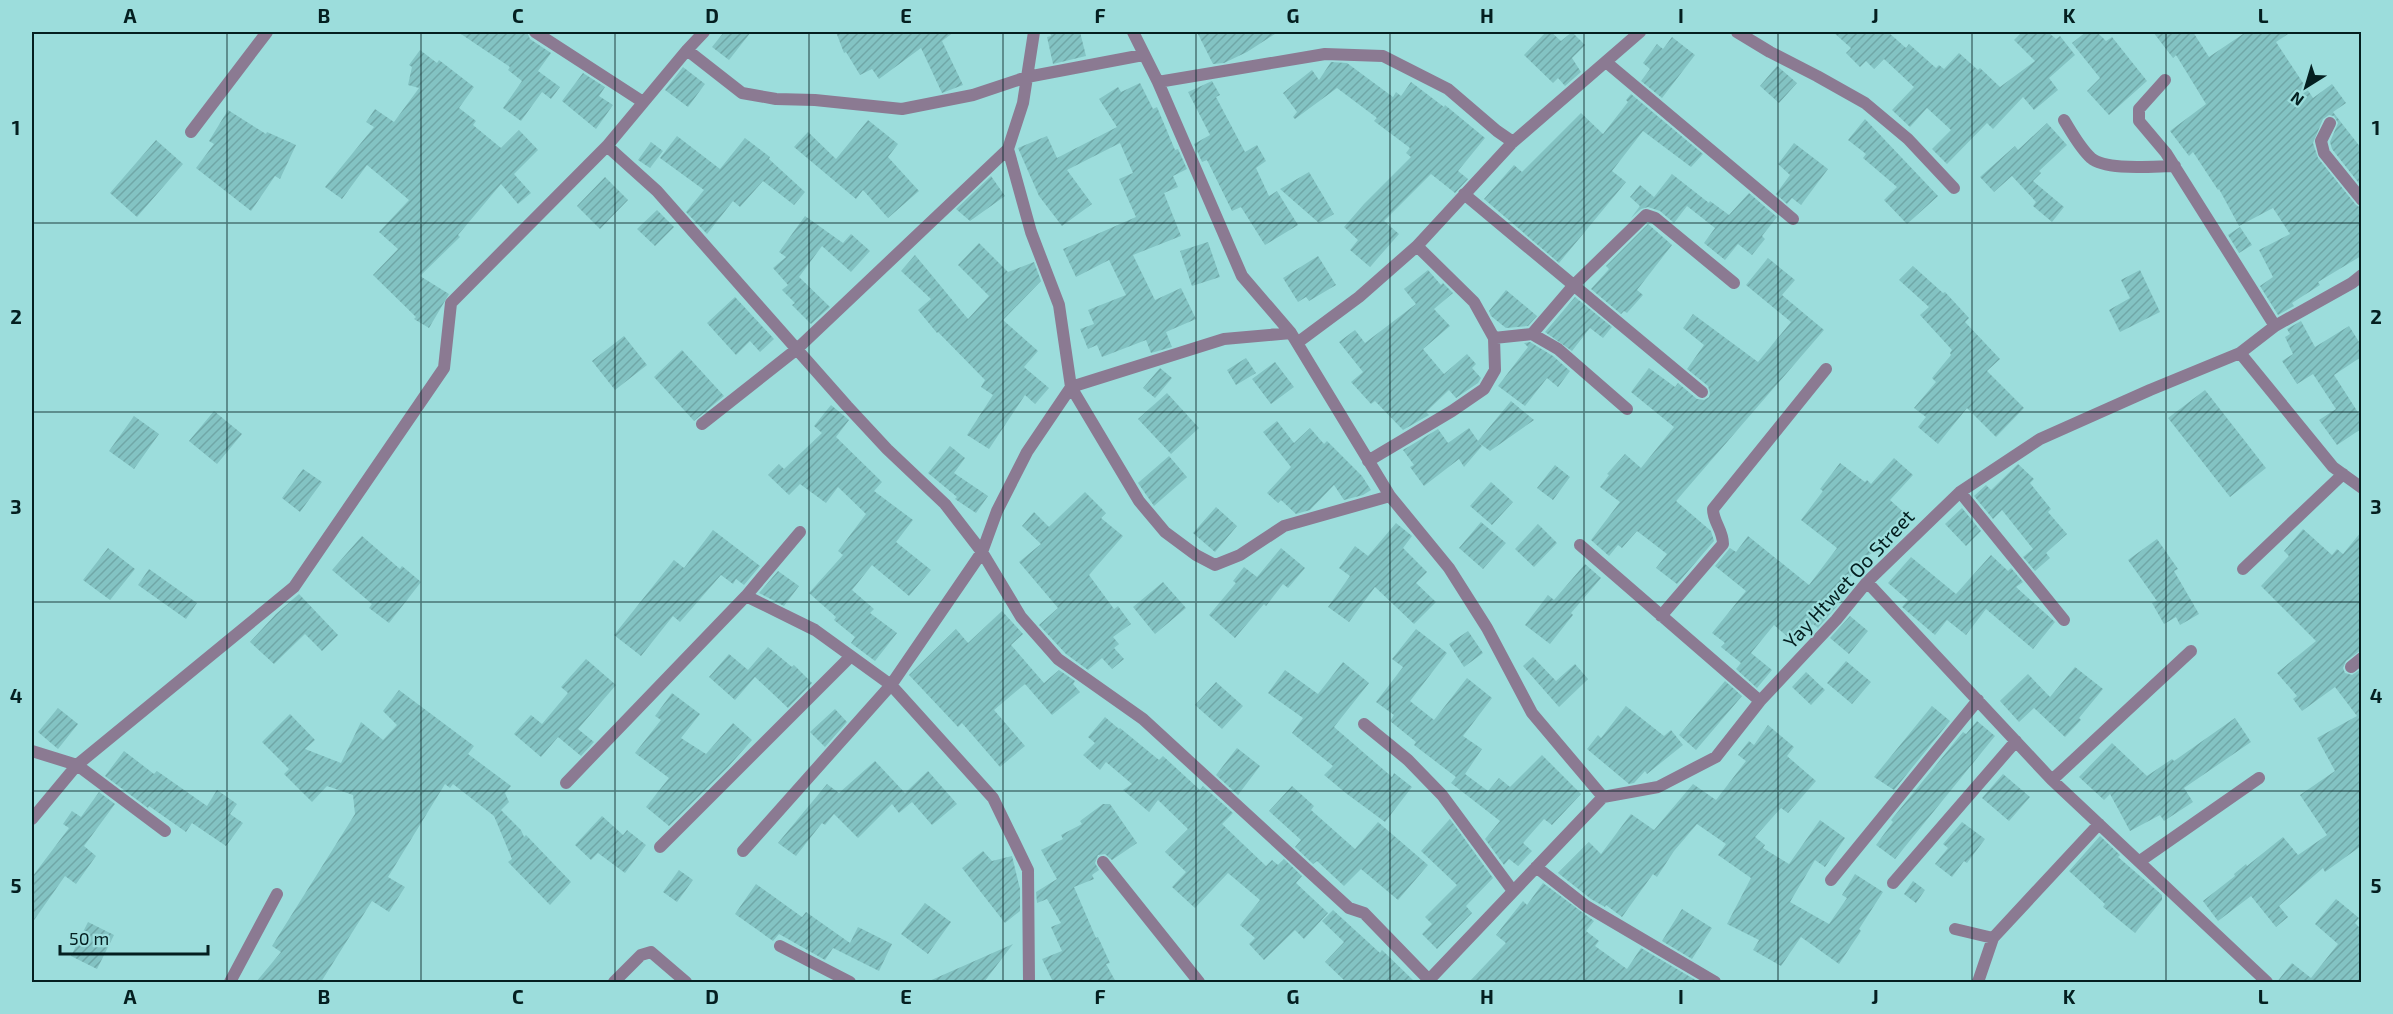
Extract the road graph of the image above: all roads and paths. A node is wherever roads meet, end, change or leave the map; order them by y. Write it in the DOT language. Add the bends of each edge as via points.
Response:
graph roads {
  1 [pos="267,32"];
  2 [pos="535,32"];
  3 [pos="704,32"];
  4 [pos="1034,32"];
  5 [pos="1132,32"];
  6 [pos="1640,32"];
  7 [pos="1737,32"];
  8 [pos="687,50"];
  9 [pos="1143,55"];
  10 [pos="1606,62"];
  11 [pos="1027,77"];
  12 [pos="2165,80"];
  13 [pos="1158,82"];
  14 [pos="644,102"];
  15 [pos="2064,120"];
  16 [pos="2330,123"];
  17 [pos="191,132"];
  18 [pos="1513,142"];
  19 [pos="607,146"];
  20 [pos="1008,149"];
  21 [pos="2175,166"];
  22 [pos="1953,188"];
  23 [pos="1464,194"];
  24 [pos="2361,200"];
  25 [pos="1793,219"];
  26 [pos="1417,246"];
  27 [pos="2361,275"];
  28 [pos="1734,283"];
  29 [pos="1574,285"];
  30 [pos="2275,326"];
  31 [pos="1532,334"];
  32 [pos="1294,338"];
  33 [pos="1494,338"];
  34 [pos="797,349"];
  35 [pos="2240,353"];
  36 [pos="1826,369"];
  37 [pos="1071,387"];
  38 [pos="1702,392"];
  39 [pos="1627,408"];
  40 [pos="702,424"];
  41 [pos="1368,461"];
  42 [pos="2343,474"];
  43 [pos="2361,488"];
  44 [pos="1960,492"];
  45 [pos="1390,496"];
  46 [pos="800,532"];
  47 [pos="1580,545"];
  48 [pos="982,552"];
  49 [pos="2243,569"];
  50 [pos="1867,582"];
  51 [pos="746,596"];
  52 [pos="1661,616"];
  53 [pos="2064,620"];
  54 [pos="2191,651"];
  55 [pos="850,657"];
  56 [pos="2361,658"];
  57 [pos="2351,667"];
  58 [pos="891,685"];
  59 [pos="1978,700"];
  60 [pos="1760,701"];
  61 [pos="1364,724"];
  62 [pos="2016,741"];
  63 [pos="32,751"];
  64 [pos="76,765"];
  65 [pos="2259,778"];
  66 [pos="2052,780"];
  67 [pos="566,783"];
  68 [pos="1603,797"];
  69 [pos="32,819"];
  70 [pos="2099,824"];
  71 [pos="165,831"];
  72 [pos="660,847"];
  73 [pos="742,851"];
  74 [pos="2140,861"];
  75 [pos="1103,862"];
  76 [pos="1536,867"];
  77 [pos="1831,880"];
  78 [pos="1893,883"];
  79 [pos="1513,891"];
  80 [pos="277,894"];
  81 [pos="1955,929"];
  82 [pos="1993,938"];
  83 [pos="780,946"];
  84 [pos="1428,981"];
  85 [pos="230,982"];
  86 [pos="614,982"];
  87 [pos="686,982"];
  88 [pos="850,982"];
  89 [pos="1029,982"];
  90 [pos="1199,982"];
  91 [pos="1715,982"];
  92 [pos="1978,982"];
  93 [pos="2267,982"];
  1 -- 17 [label="street"];
  2 -- 14 [label="street"];
  3 -- 8 [label="street"];
  4 -- 11 [label="street"];
  5 -- 9 [label="street"];
  6 -- 10 [label="street"];
  7 -- 22 [label="street" via="1865,103 1908,139"];
  8 -- 11 [label="street" via="742,93 776,99 902,109 973,94"];
  8 -- 14 [label="street"];
  9 -- 11 [label="street"];
  9 -- 13 [label="street"];
  10 -- 18 [label="street"];
  10 -- 25 [label="street"];
  11 -- 20 [label="street"];
  12 -- 21 [label="street" via="2139,108 2139,121"];
  13 -- 18 [label="street" via="1325,54 1383,56 1448,89"];
  13 -- 32 [label="street" via="1242,276"];
  14 -- 19 [label="street"];
  15 -- 21 [label="street" via="2082,148 2103,165"];
  16 -- 24 [label="street" via="2321,141 2324,153"];
  18 -- 23 [label="street"];
  19 -- 34 [label="street" via="657,191"];
  19 -- 64 [label="street" via="451,303 444,368 294,587"];
  20 -- 34 [label="street"];
  20 -- 37 [label="street" via="1031,232 1059,305"];
  21 -- 30 [label="street"];
  23 -- 26 [label="street"];
  23 -- 29 [label="street"];
  26 -- 32 [label="street" via="1359,297"];
  26 -- 33 [label="street" via="1474,302"];
  27 -- 30 [label="street, Yay Htwet Oo Street"];
  28 -- 29 [label="street" via="1655,218 1646,215"];
  29 -- 31 [label="street"];
  29 -- 38 [label="street"];
  30 -- 35 [label="street, Yay Htwet Oo Street"];
  31 -- 33 [label="street"];
  31 -- 39 [label="street" via="1558,349"];
  32 -- 37 [label="street" via="1224,339"];
  32 -- 41 [label="street"];
  33 -- 41 [label="street" via="1495,370 1484,389"];
  34 -- 40 [label="street"];
  34 -- 48 [label="street" via="887,449 945,504"];
  35 -- 42 [label="street" via="2332,467"];
  35 -- 44 [label="street, Yay Htwet Oo Street" via="2040,439"];
  36 -- 52 [label="street" via="1713,509 1723,544"];
  37 -- 45 [label="street" via="1139,501 1165,532 1215,565 1240,555 1284,526"];
  37 -- 48 [label="street" via="1027,452 997,511"];
  41 -- 45 [label="street"];
  42 -- 43 [label="street"];
  42 -- 49 [label="street"];
  44 -- 50 [label="street, Yay Htwet Oo Street"];
  44 -- 53 [label="street"];
  45 -- 68 [label="street" via="1449,568 1487,628 1532,713"];
  46 -- 51 [label="street"];
  47 -- 52 [label="street"];
  48 -- 58 [label="street"];
  48 -- 84 [label="street" via="1021,616 1058,659 1143,719 1350,908 1364,913"];
  50 -- 59 [label="street"];
  50 -- 60 [label="street, Yay Htwet Oo Street" via="1836,621"];
  51 -- 55 [label="street" via="815,630"];
  51 -- 67 [label="street"];
  52 -- 60 [label="street"];
  54 -- 66 [label="street"];
  55 -- 58 [label="street"];
  55 -- 72 [label="street"];
  56 -- 57 [label="street"];
  58 -- 73 [label="street"];
  58 -- 89 [label="street" via="993,798 1028,870"];
  59 -- 62 [label="street"];
  59 -- 77 [label="street"];
  60 -- 68 [label="street, Yay Htwet Oo Street" via="1716,757 1658,787"];
  61 -- 79 [label="street" via="1442,795"];
  62 -- 66 [label="street"];
  62 -- 78 [label="street"];
  63 -- 64 [label="street"];
  64 -- 69 [label="street"];
  64 -- 71 [label="street"];
  65 -- 74 [label="street"];
  66 -- 70 [label="street"];
  68 -- 76 [label="street"];
  70 -- 74 [label="street"];
  70 -- 82 [label="street"];
  74 -- 93 [label="street"];
  75 -- 90 [label="street"];
  76 -- 79 [label="street"];
  76 -- 91 [label="street" via="1586,906"];
  79 -- 84 [label="street"];
  80 -- 85 [label="street"];
  81 -- 82 [label="street"];
  82 -- 92 [label="street"];
  83 -- 88 [label="street"];
  86 -- 87 [label="street" via="641,955 651,952"];
}
